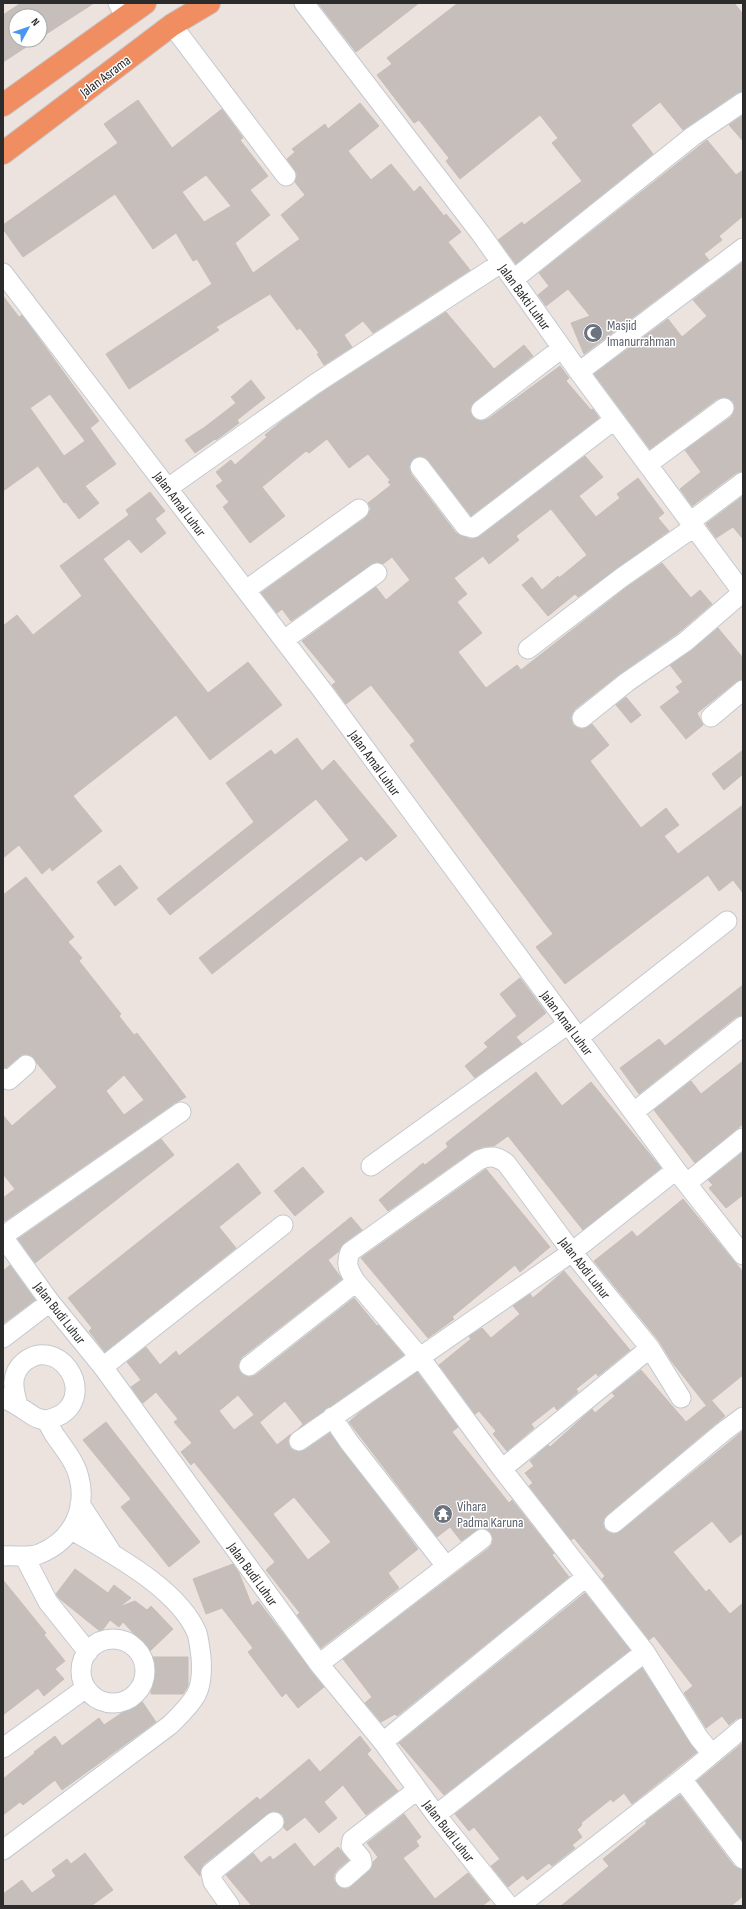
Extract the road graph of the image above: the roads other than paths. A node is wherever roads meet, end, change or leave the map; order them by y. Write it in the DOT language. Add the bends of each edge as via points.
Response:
graph roads {
  1 [pos="144,3"];
  2 [pos="209,3"];
  3 [pos="304,3"];
  4 [pos="122,10"];
  5 [pos="172,25"];
  6 [pos="743,102"];
  7 [pos="3,105"];
  8 [pos="3,153"];
  9 [pos="286,176"];
  10 [pos="743,248"];
  11 [pos="501,263"];
  12 [pos="3,273"];
  13 [pos="514,279"];
  14 [pos="562,348"];
  15 [pos="579,372"];
  16 [pos="724,408"];
  17 [pos="480,410"];
  18 [pos="614,420"];
  19 [pos="648,464"];
  20 [pos="420,468"];
  21 [pos="743,482"];
  22 [pos="168,488"];
  23 [pos="359,509"];
  24 [pos="692,525"];
  25 [pos="377,573"];
  26 [pos="246,590"];
  27 [pos="743,592"];
  28 [pos="284,640"];
  29 [pos="528,649"];
  30 [pos="743,690"];
  31 [pos="711,716"];
  32 [pos="582,718"];
  33 [pos="727,921"];
  34 [pos="743,1026"];
  35 [pos="573,1031"];
  36 [pos="26,1065"];
  37 [pos="3,1078"];
  38 [pos="181,1112"];
  39 [pos="634,1112"];
  40 [pos="743,1138"];
  41 [pos="371,1166"];
  42 [pos="681,1176"];
  43 [pos="283,1225"];
  44 [pos="3,1236"];
  45 [pos="572,1252"];
  46 [pos="743,1255"];
  47 [pos="356,1282"];
  48 [pos="50,1302"];
  49 [pos="3,1338"];
  50 [pos="650,1348"];
  51 [pos="419,1356"];
  52 [pos="249,1366"];
  53 [pos="103,1367"];
  54 [pos="681,1398"];
  55 [pos="10,1401"];
  56 [pos="332,1417"];
  57 [pos="743,1418"];
  58 [pos="45,1421"];
  59 [pos="299,1441"];
  60 [pos="502,1469"];
  61 [pos="80,1504"];
  62 [pos="614,1523"];
  63 [pos="72,1530"];
  64 [pos="482,1539"];
  65 [pos="113,1555"];
  66 [pos="3,1556"];
  67 [pos="24,1556"];
  68 [pos="446,1566"];
  69 [pos="586,1577"];
  70 [pos="88,1652"];
  71 [pos="644,1652"];
  72 [pos="319,1664"];
  73 [pos="86,1688"];
  74 [pos="743,1728"];
  75 [pos="383,1742"];
  76 [pos="3,1748"];
  77 [pos="712,1754"];
  78 [pos="682,1779"];
  79 [pos="417,1790"];
  80 [pos="436,1815"];
  81 [pos="274,1822"];
  82 [pos="3,1850"];
  83 [pos="743,1859"];
  84 [pos="345,1878"];
  85 [pos="230,1906"];
  86 [pos="509,1906"];
  87 [pos="519,1906"];
  1 -- 4 [label="highway"];
  2 -- 5 [label="highway, Jalan Asrama"];
  3 -- 11 [label="street, Jalan Bakti Luhur"];
  4 -- 7 [label="highway"];
  5 -- 8 [label="highway, Jalan Asrama"];
  5 -- 9 [label="street"];
  6 -- 13 [label="street" via="693,136"];
  10 -- 15 [label="street"];
  11 -- 13 [label="street, Jalan Bakti Luhur"];
  11 -- 22 [label="street" via="315,384"];
  12 -- 22 [label="street, Jalan Amal Luhur"];
  13 -- 14 [label="street, Jalan Bakti Luhur"];
  14 -- 15 [label="street, Jalan Bakti Luhur"];
  14 -- 17 [label="street"];
  15 -- 18 [label="street, Jalan Bakti Luhur"];
  16 -- 19 [label="street"];
  18 -- 19 [label="street, Jalan Bakti Luhur"];
  18 -- 20 [label="street" via="472,528 465,526"];
  19 -- 24 [label="street, Jalan Bakti Luhur"];
  21 -- 24 [label="street"];
  22 -- 26 [label="street, Jalan Amal Luhur"];
  23 -- 26 [label="street"];
  24 -- 27 [label="street, Jalan Bakti Luhur"];
  24 -- 29 [label="street"];
  25 -- 28 [label="street"];
  26 -- 28 [label="street, Jalan Amal Luhur"];
  27 -- 32 [label="street" via="685,642 627,682"];
  28 -- 35 [label="street, Jalan Amal Luhur"];
  30 -- 31 [label="street"];
  33 -- 35 [label="street"];
  34 -- 39 [label="street"];
  35 -- 39 [label="street, Jalan Amal Luhur"];
  35 -- 41 [label="street"];
  36 -- 37 [label="street" via="9,1080"];
  38 -- 44 [label="street"];
  39 -- 42 [label="street, Jalan Amal Luhur"];
  40 -- 42 [label="street"];
  42 -- 45 [label="street"];
  42 -- 46 [label="street, Jalan Amal Luhur"];
  43 -- 53 [label="street"];
  44 -- 48 [label="street, Jalan Budi Luhur"];
  45 -- 47 [label="street, Jalan Abdi Luhur" via="506,1163 488,1156 350,1252 348,1271"];
  45 -- 50 [label="street, Jalan Abdi Luhur"];
  45 -- 51 [label="street"];
  47 -- 51 [label="street"];
  47 -- 52 [label="street"];
  48 -- 49 [label="street"];
  48 -- 53 [label="street, Jalan Budi Luhur"];
  50 -- 54 [label="street, Jalan Abdi Luhur"];
  50 -- 60 [label="street"];
  51 -- 56 [label="street"];
  51 -- 60 [label="street"];
  53 -- 72 [label="street, Jalan Budi Luhur"];
  55 -- 58 [label="street"];
  55 -- 58 [label="street" via="13,1382 21,1365 34,1356 43,1355 58,1359 72,1372 75,1391 68,1408"];
  56 -- 59 [label="street"];
  56 -- 68 [label="street"];
  57 -- 62 [label="street"];
  58 -- 61 [label="street" via="76,1469 80,1482"];
  60 -- 69 [label="street"];
  61 -- 63 [label="street"];
  61 -- 65 [label="street"];
  63 -- 65 [label="street"];
  63 -- 67 [label="street" via="54,1546 39,1554"];
  64 -- 68 [label="street"];
  65 -- 82 [label="street" via="165,1591 182,1609 197,1633 202,1665 196,1694 170,1725"];
  66 -- 67 [label="street"];
  67 -- 70 [label="street" via="48,1602"];
  68 -- 72 [label="street"];
  69 -- 71 [label="street"];
  69 -- 75 [label="street"];
  70 -- 73 [label="street" via="81,1672"];
  70 -- 73 [label="street" via="104,1640 120,1640 132,1645 140,1654 145,1670 142,1686 123,1702 106,1702"];
  71 -- 77 [label="street"];
  71 -- 80 [label="street"];
  72 -- 75 [label="street, Jalan Budi Luhur"];
  73 -- 76 [label="street"];
  74 -- 77 [label="street"];
  75 -- 79 [label="street, Jalan Budi Luhur"];
  77 -- 78 [label="street"];
  78 -- 83 [label="street"];
  78 -- 87 [label="street"];
  79 -- 80 [label="street, Jalan Budi Luhur"];
  79 -- 84 [label="street" via="352,1840 351,1846 362,1863"];
  80 -- 86 [label="street, Jalan Budi Luhur"];
  81 -- 85 [label="street" via="211,1872 213,1882"];
}
